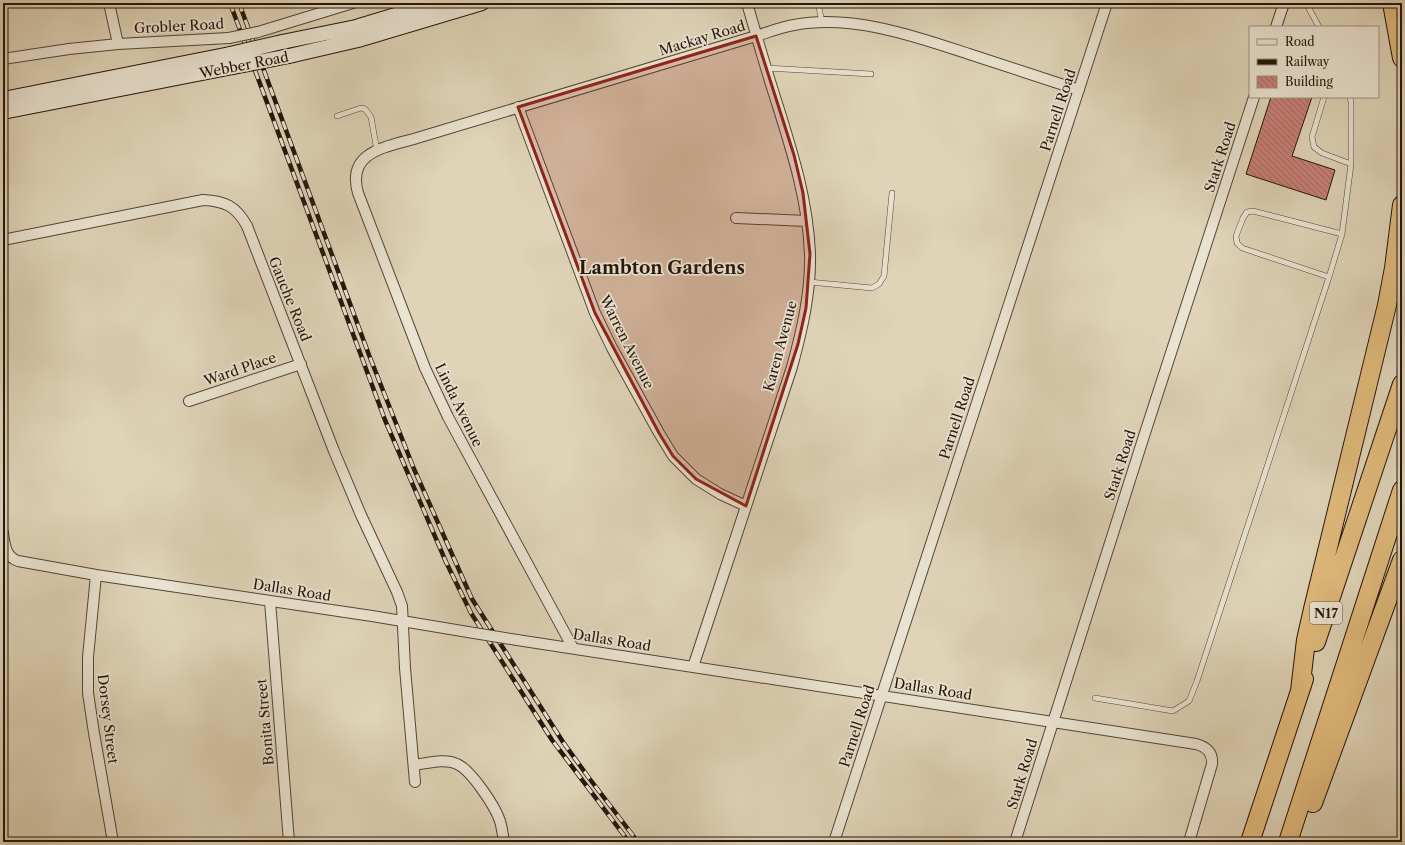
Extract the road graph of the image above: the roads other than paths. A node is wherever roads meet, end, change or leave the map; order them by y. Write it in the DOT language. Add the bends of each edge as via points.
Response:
graph roads {
  1 [pos="109,3"];
  2 [pos="353,3"];
  3 [pos="435,3"];
  4 [pos="482,3"];
  5 [pos="747,3"];
  6 [pos="818,3"];
  7 [pos="1107,3"];
  8 [pos="1284,3"];
  9 [pos="1306,3"];
  10 [pos="1392,3"];
  11 [pos="822,22"];
  12 [pos="1276,26"];
  13 [pos="1318,26"];
  14 [pos="756,36"];
  15 [pos="118,44"];
  16 [pos="1402,58"];
  17 [pos="3,59"];
  18 [pos="232,61"];
  19 [pos="766,68"];
  20 [pos="871,74"];
  21 [pos="1079,90"];
  22 [pos="1254,98"];
  23 [pos="1324,98"];
  24 [pos="1350,98"];
  25 [pos="3,99"];
  26 [pos="518,107"];
  27 [pos="3,112"];
  28 [pos="337,116"];
  29 [pos="377,151"];
  30 [pos="361,161"];
  31 [pos="1351,164"];
  32 [pos="892,193"];
  33 [pos="1402,205"];
  34 [pos="736,218"];
  35 [pos="807,221"];
  36 [pos="1342,234"];
  37 [pos="3,240"];
  38 [pos="1329,277"];
  39 [pos="809,282"];
  40 [pos="300,364"];
  41 [pos="1402,384"];
  42 [pos="188,401"];
  43 [pos="1402,490"];
  44 [pos="746,506"];
  45 [pos="3,533"];
  46 [pos="1402,560"];
  47 [pos="96,575"];
  48 [pos="270,601"];
  49 [pos="402,621"];
  50 [pos="573,648"];
  51 [pos="693,667"];
  52 [pos="1300,691"];
  53 [pos="882,695"];
  54 [pos="1095,698"];
  55 [pos="1052,722"];
  56 [pos="414,765"];
  57 [pos="415,782"];
  58 [pos="112,842"];
  59 [pos="289,842"];
  60 [pos="504,842"];
  61 [pos="834,842"];
  62 [pos="1015,842"];
  63 [pos="1188,842"];
  64 [pos="1250,842"];
  65 [pos="1288,842"];
  66 [pos="1296,842"];
  1 -- 15 [label="street"];
  2 -- 15 [label="street, Grobler Road, bridge" via="258,32 229,38"];
  3 -- 18 [label="main road, Webber Road, bridge" via="356,27 282,42"];
  4 -- 18 [label="main road, Webber Road, bridge" via="358,40 289,56"];
  5 -- 14 [label="street, Karen Avenue"];
  6 -- 11 [label="lane"];
  7 -- 21 [label="street, Parnell Road"];
  8 -- 12 [label="street"];
  9 -- 13 [label="lane"];
  10 -- 16 [label="highway"];
  11 -- 14 [label="street, Mackay Road" via="796,24"];
  11 -- 21 [label="street, Mackay Road" via="876,27 896,32"];
  14 -- 19 [label="street, Karen Avenue"];
  14 -- 26 [label="street, Mackay Road"];
  15 -- 17 [label="street, Grobler Road"];
  18 -- 25 [label="main road, Webber Road"];
  18 -- 27 [label="main road, Webber Road"];
  19 -- 20 [label="lane"];
  19 -- 35 [label="street, Karen Avenue" via="794,155"];
  21 -- 53 [label="street, Parnell Road"];
  22 -- 55 [label="street, Stark Road"];
  23 -- 31 [label="lane" via="1312,137 1314,147 1322,153"];
  24 -- 31 [label="lane"];
  26 -- 29 [label="street, Mackay Road"];
  26 -- 44 [label="street, Warren Avenue" via="596,313 612,348 659,433 673,456 696,479"];
  28 -- 29 [label="lane" via="365,109 370,117"];
  29 -- 30 [label="street, Mackay Road"];
  30 -- 50 [label="street, Linda Avenue" via="354,180 358,193 425,368 466,452"];
  31 -- 36 [label="lane"];
  32 -- 39 [label="lane" via="884,276 879,284 872,288"];
  33 -- 52 [label="highway" via="1387,305 1306,640"];
  34 -- 35 [label="street"];
  35 -- 39 [label="street, Karen Avenue"];
  36 -- 38 [label="lane"];
  36 -- 38 [label="lane" via="1253,210 1247,212 1243,218 1236,236 1237,243 1242,248"];
  37 -- 40 [label="street, Gauche Road" via="190,202 222,202 235,210 247,226"];
  38 -- 54 [label="lane" via="1197,681 1188,701 1173,710"];
  39 -- 44 [label="street, Karen Avenue" via="803,326 795,356"];
  40 -- 42 [label="street, Ward Place"];
  40 -- 49 [label="street, Gauche Road" via="334,451 397,592 402,606"];
  41 -- 52 [label="highway, N17"];
  43 -- 65 [label="highway, N17"];
  44 -- 51 [label="street, Karen Avenue"];
  45 -- 47 [label="street, Dallas Road" via="6,550 18,561"];
  46 -- 66 [label="highway" via="1314,800"];
  47 -- 48 [label="street, Dallas Road"];
  47 -- 58 [label="street, Dorsey Street" via="88,657 88,693"];
  48 -- 49 [label="street, Dallas Road"];
  48 -- 59 [label="street, Bonita Street"];
  49 -- 50 [label="street, Dallas Road, bridge"];
  49 -- 56 [label="street, Gauche Road"];
  50 -- 51 [label="street, Dallas Road"];
  51 -- 53 [label="street, Dallas Road"];
  52 -- 64 [label="highway, N17"];
  53 -- 55 [label="street, Dallas Road"];
  53 -- 61 [label="street, Parnell Road"];
  55 -- 62 [label="street, Stark Road"];
  55 -- 63 [label="street, Dallas Road" via="1186,741 1203,746 1212,758 1211,770"];
  56 -- 57 [label="street, Gauche Road"];
  56 -- 60 [label="street" via="449,761 463,768 495,810"];
}
